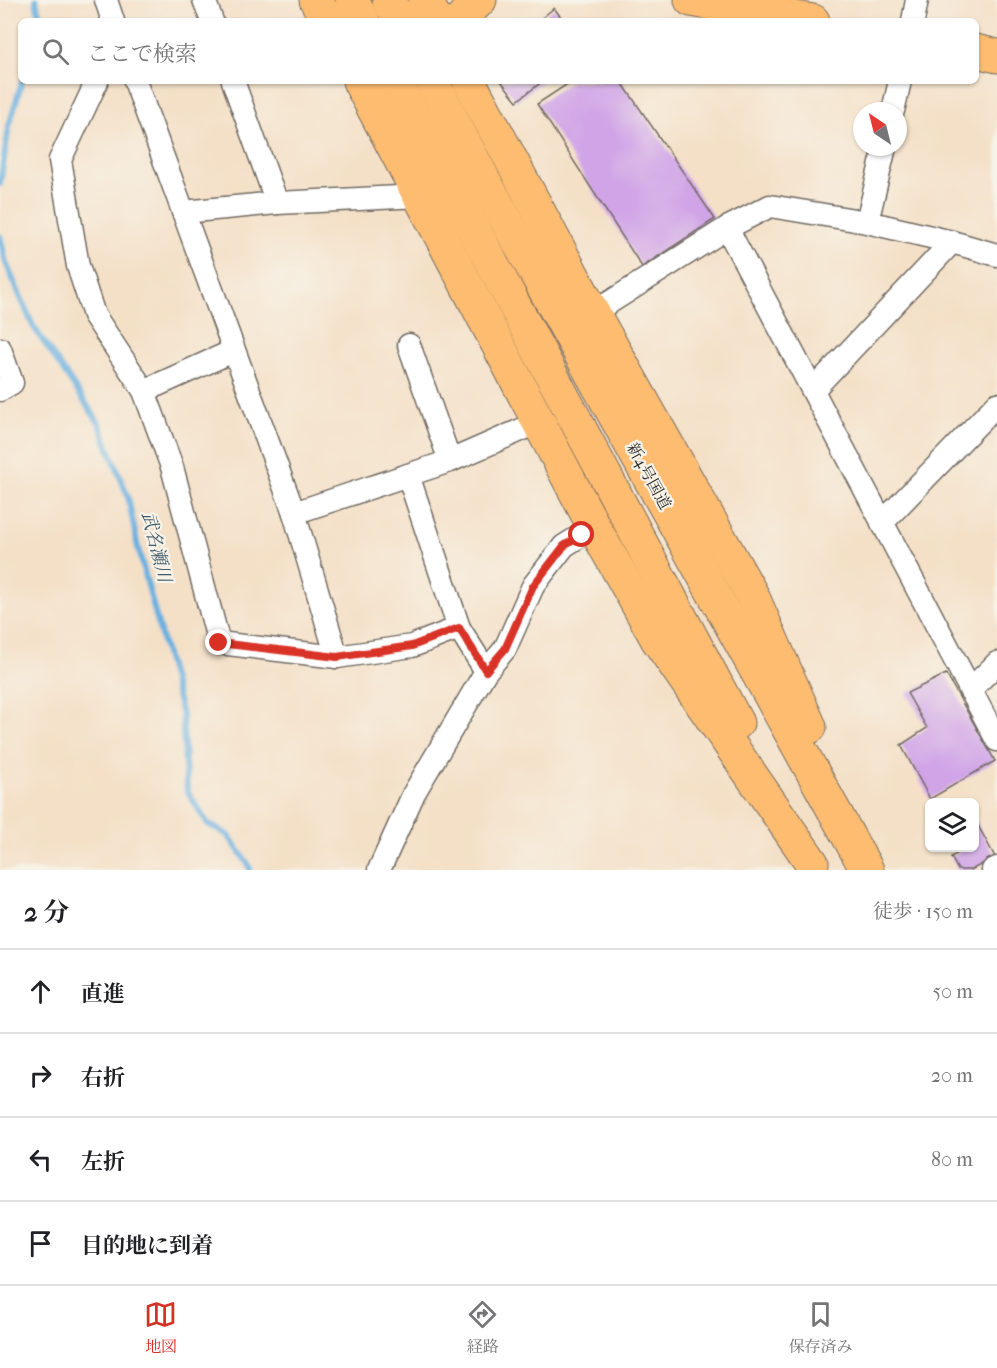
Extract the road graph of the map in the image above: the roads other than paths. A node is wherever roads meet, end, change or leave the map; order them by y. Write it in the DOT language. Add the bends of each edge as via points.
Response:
graph roads {
  1 [pos="106,0"];
  2 [pos="204,0"];
  3 [pos="316,0"];
  4 [pos="352,0"];
  5 [pos="389,0"];
  6 [pos="425,0"];
  7 [pos="480,0"];
  8 [pos="692,0"];
  9 [pos="917,0"];
  10 [pos="112,18"];
  11 [pos="211,18"];
  12 [pos="325,18"];
  13 [pos="361,18"];
  14 [pos="398,18"];
  15 [pos="435,18"];
  16 [pos="463,18"];
  17 [pos="796,18"];
  18 [pos="914,18"];
  19 [pos="979,52"];
  20 [pos="997,56"];
  21 [pos="96,84"];
  22 [pos="136,84"];
  23 [pos="234,84"];
  24 [pos="361,84"];
  25 [pos="397,84"];
  26 [pos="434,84"];
  27 [pos="471,84"];
  28 [pos="899,84"];
  29 [pos="895,102"];
  30 [pos="883,156"];
  31 [pos="420,196"];
  32 [pos="277,203"];
  33 [pos="183,212"];
  34 [pos="867,222"];
  35 [pos="728,228"];
  36 [pos="952,242"];
  37 [pos="997,255"];
  38 [pos="593,314"];
  39 [pos="410,345"];
  40 [pos="0,349"];
  41 [pos="233,351"];
  42 [pos="0,390"];
  43 [pos="813,390"];
  44 [pos="144,392"];
  45 [pos="997,404"];
  46 [pos="539,422"];
  47 [pos="450,461"];
  48 [pos="408,475"];
  49 [pos="294,513"];
  50 [pos="882,523"];
  51 [pos="594,527"];
  52 [pos="459,628"];
  53 [pos="337,657"];
  54 [pos="997,663"];
  55 [pos="486,671"];
  56 [pos="970,690"];
  57 [pos="997,740"];
  58 [pos="814,867"];
  59 [pos="872,867"];
  60 [pos="997,868"];
  61 [pos="380,870"];
  62 [pos="993,870"];
  1 -- 10 [label="street"];
  2 -- 11 [label="street"];
  3 -- 12 [label="main road"];
  4 -- 13 [label="main road"];
  5 -- 14 [label="main road"];
  6 -- 15 [label="main road"];
  7 -- 16 [label="main road"];
  8 -- 17 [label="main road"];
  9 -- 18 [label="street"];
  19 -- 20 [label="main road"];
  21 -- 44 [label="street" via="60,160 78,266 94,315"];
  22 -- 33 [label="street"];
  23 -- 32 [label="street"];
  24 -- 31 [label="main road"];
  25 -- 58 [label="main road"];
  26 -- 59 [label="main road, 新4号国道"];
  27 -- 38 [label="main road"];
  28 -- 29 [label="street"];
  30 -- 34 [label="street"];
  31 -- 32 [label="street"];
  31 -- 46 [label="main road"];
  32 -- 33 [label="street"];
  33 -- 41 [label="street"];
  34 -- 35 [label="street" via="770,206"];
  34 -- 36 [label="street"];
  35 -- 38 [label="street"];
  35 -- 43 [label="street"];
  36 -- 37 [label="street"];
  36 -- 43 [label="street"];
  38 -- 59 [label="main road" via="752,596"];
  39 -- 47 [label="street"];
  40 -- 42 [label="street" via="12,383"];
  41 -- 44 [label="street"];
  41 -- 49 [label="street"];
  43 -- 50 [label="street"];
  44 -- 53 [label="street" via="172,467 219,643"];
  45 -- 50 [label="street"];
  46 -- 47 [label="street"];
  46 -- 51 [label="main road"];
  47 -- 48 [label="street"];
  48 -- 49 [label="street"];
  48 -- 52 [label="street"];
  49 -- 53 [label="street"];
  50 -- 56 [label="street"];
  51 -- 55 [label="street" via="564,546 533,586 505,649"];
  51 -- 58 [label="main road" via="657,639"];
  52 -- 53 [label="street" via="412,646"];
  52 -- 55 [label="street"];
  54 -- 56 [label="street"];
  55 -- 61 [label="street" via="414,793"];
  56 -- 57 [label="street"];
  60 -- 62 [label="street"];
}
